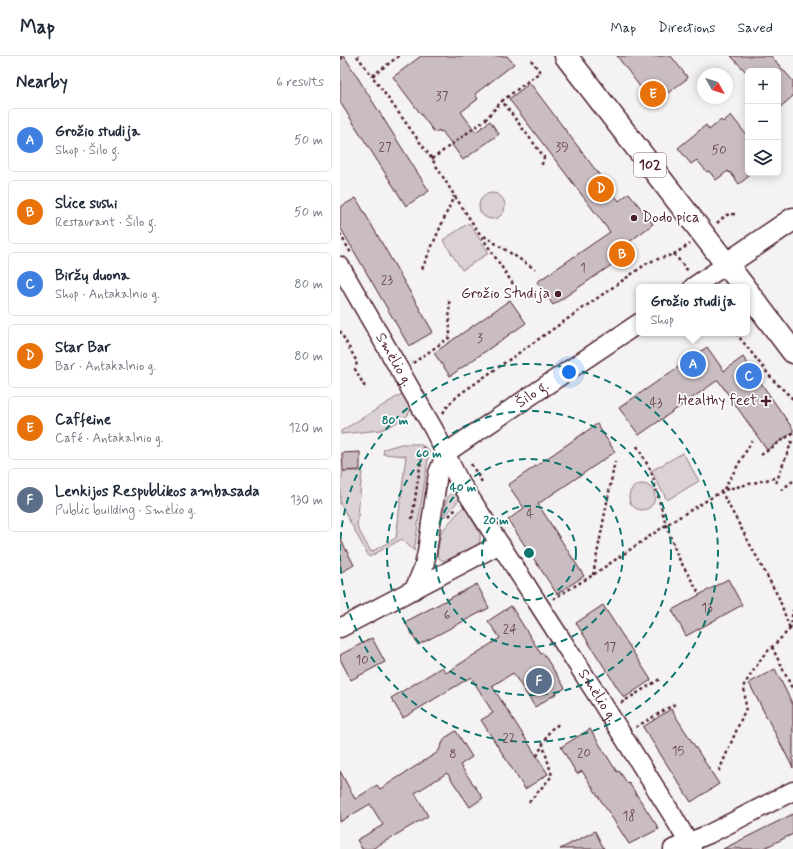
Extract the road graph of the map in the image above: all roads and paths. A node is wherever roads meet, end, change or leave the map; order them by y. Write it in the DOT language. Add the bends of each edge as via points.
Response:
graph roads {
  1 [pos="345,56"];
  2 [pos="357,56"];
  3 [pos="399,56"];
  4 [pos="566,56"];
  5 [pos="340,59"];
  6 [pos="531,60"];
  7 [pos="372,76"];
  8 [pos="502,101"];
  9 [pos="432,159"];
  10 [pos="541,168"];
  11 [pos="454,195"];
  12 [pos="736,214"];
  13 [pos="793,218"];
  14 [pos="482,235"];
  15 [pos="704,235"];
  16 [pos="727,264"];
  17 [pos="340,266"];
  18 [pos="422,269"];
  19 [pos="535,269"];
  20 [pos="514,284"];
  21 [pos="697,284"];
  22 [pos="742,284"];
  23 [pos="750,295"];
  24 [pos="449,298"];
  25 [pos="636,325"];
  26 [pos="340,331"];
  27 [pos="738,336"];
  28 [pos="793,352"];
  29 [pos="401,372"];
  30 [pos="366,390"];
  31 [pos="793,398"];
  32 [pos="434,430"];
  33 [pos="793,433"];
  34 [pos="793,438"];
  35 [pos="752,441"];
  36 [pos="638,446"];
  37 [pos="446,453"];
  38 [pos="761,455"];
  39 [pos="615,461"];
  40 [pos="774,478"];
  41 [pos="459,480"];
  42 [pos="793,481"];
  43 [pos="776,482"];
  44 [pos="781,490"];
  45 [pos="722,491"];
  46 [pos="469,496"];
  47 [pos="434,498"];
  48 [pos="447,518"];
  49 [pos="412,519"];
  50 [pos="666,525"];
  51 [pos="500,544"];
  52 [pos="427,552"];
  53 [pos="449,570"];
  54 [pos="593,575"];
  55 [pos="414,590"];
  56 [pos="700,595"];
  57 [pos="541,608"];
  58 [pos="793,610"];
  59 [pos="793,626"];
  60 [pos="340,628"];
  61 [pos="790,629"];
  62 [pos="772,647"];
  63 [pos="660,679"];
  64 [pos="793,690"];
  65 [pos="675,704"];
  66 [pos="606,709"];
  67 [pos="559,724"];
  68 [pos="622,736"];
  69 [pos="543,745"];
  70 [pos="537,756"];
  71 [pos="718,771"];
  72 [pos="793,791"];
  73 [pos="529,802"];
  74 [pos="684,847"];
  1 -- 5 [label="path"];
  2 -- 7 [label="path"];
  3 -- 7 [label="path"];
  4 -- 15 [label="main road, 102"];
  6 -- 8 [label="path" via="540,72"];
  7 -- 9 [label="path"];
  8 -- 9 [label="path" via="485,120"];
  8 -- 10 [label="path" via="544,157"];
  9 -- 11 [label="path"];
  11 -- 14 [label="path"];
  11 -- 18 [label="path"];
  12 -- 15 [label="path" via="726,215"];
  13 -- 16 [label="main road"];
  14 -- 19 [label="path"];
  14 -- 20 [label="path"];
  15 -- 16 [label="main road, 102"];
  15 -- 32 [label="path" via="674,254 649,262 460,394 441,415"];
  16 -- 21 [label="street"];
  16 -- 22 [label="main road, 102"];
  17 -- 29 [label="street, Smėlio g."];
  23 -- 28 [label="main road"];
  24 -- 29 [label="path" via="450,337"];
  25 -- 37 [label="street, Šilo g."];
  26 -- 30 [label="path" via="357,362 355,369"];
  27 -- 31 [label="path" via="773,380"];
  29 -- 32 [label="street, Smėlio g."];
  32 -- 37 [label="street, Smėlio g."];
  32 -- 49 [label="path" via="423,448"];
  33 -- 38 [label="path"];
  34 -- 43 [label="path"];
  35 -- 45 [label="path"];
  36 -- 50 [label="path" via="651,471"];
  37 -- 41 [label="street"];
  37 -- 47 [label="street" via="438,473"];
  39 -- 54 [label="path"];
  40 -- 45 [label="path"];
  41 -- 46 [label="street"];
  41 -- 47 [label="street" via="445,486"];
  42 -- 44 [label="path"];
  45 -- 50 [label="path"];
  45 -- 61 [label="path" via="779,598"];
  46 -- 48 [label="path"];
  46 -- 51 [label="street"];
  47 -- 52 [label="street"];
  50 -- 54 [label="path"];
  50 -- 56 [label="path" via="678,556"];
  51 -- 53 [label="street"];
  51 -- 57 [label="street, Smėlio g."];
  52 -- 53 [label="street" via="432,564"];
  52 -- 55 [label="street"];
  53 -- 55 [label="street"];
  54 -- 57 [label="path"];
  55 -- 60 [label="street"];
  57 -- 66 [label="street, Smėlio g."];
  58 -- 61 [label="path"];
  59 -- 61 [label="path"];
  61 -- 62 [label="path"];
  62 -- 64 [label="path"];
  62 -- 71 [label="path" via="744,685 746,708"];
  63 -- 66 [label="path"];
  65 -- 68 [label="path"];
  66 -- 68 [label="street, Smėlio g."];
  67 -- 69 [label="path" via="550,730"];
  68 -- 74 [label="street, Smėlio g."];
  69 -- 70 [label="path"];
  69 -- 73 [label="path" via="552,776"];
  72 -- 74 [label="street"];
}
